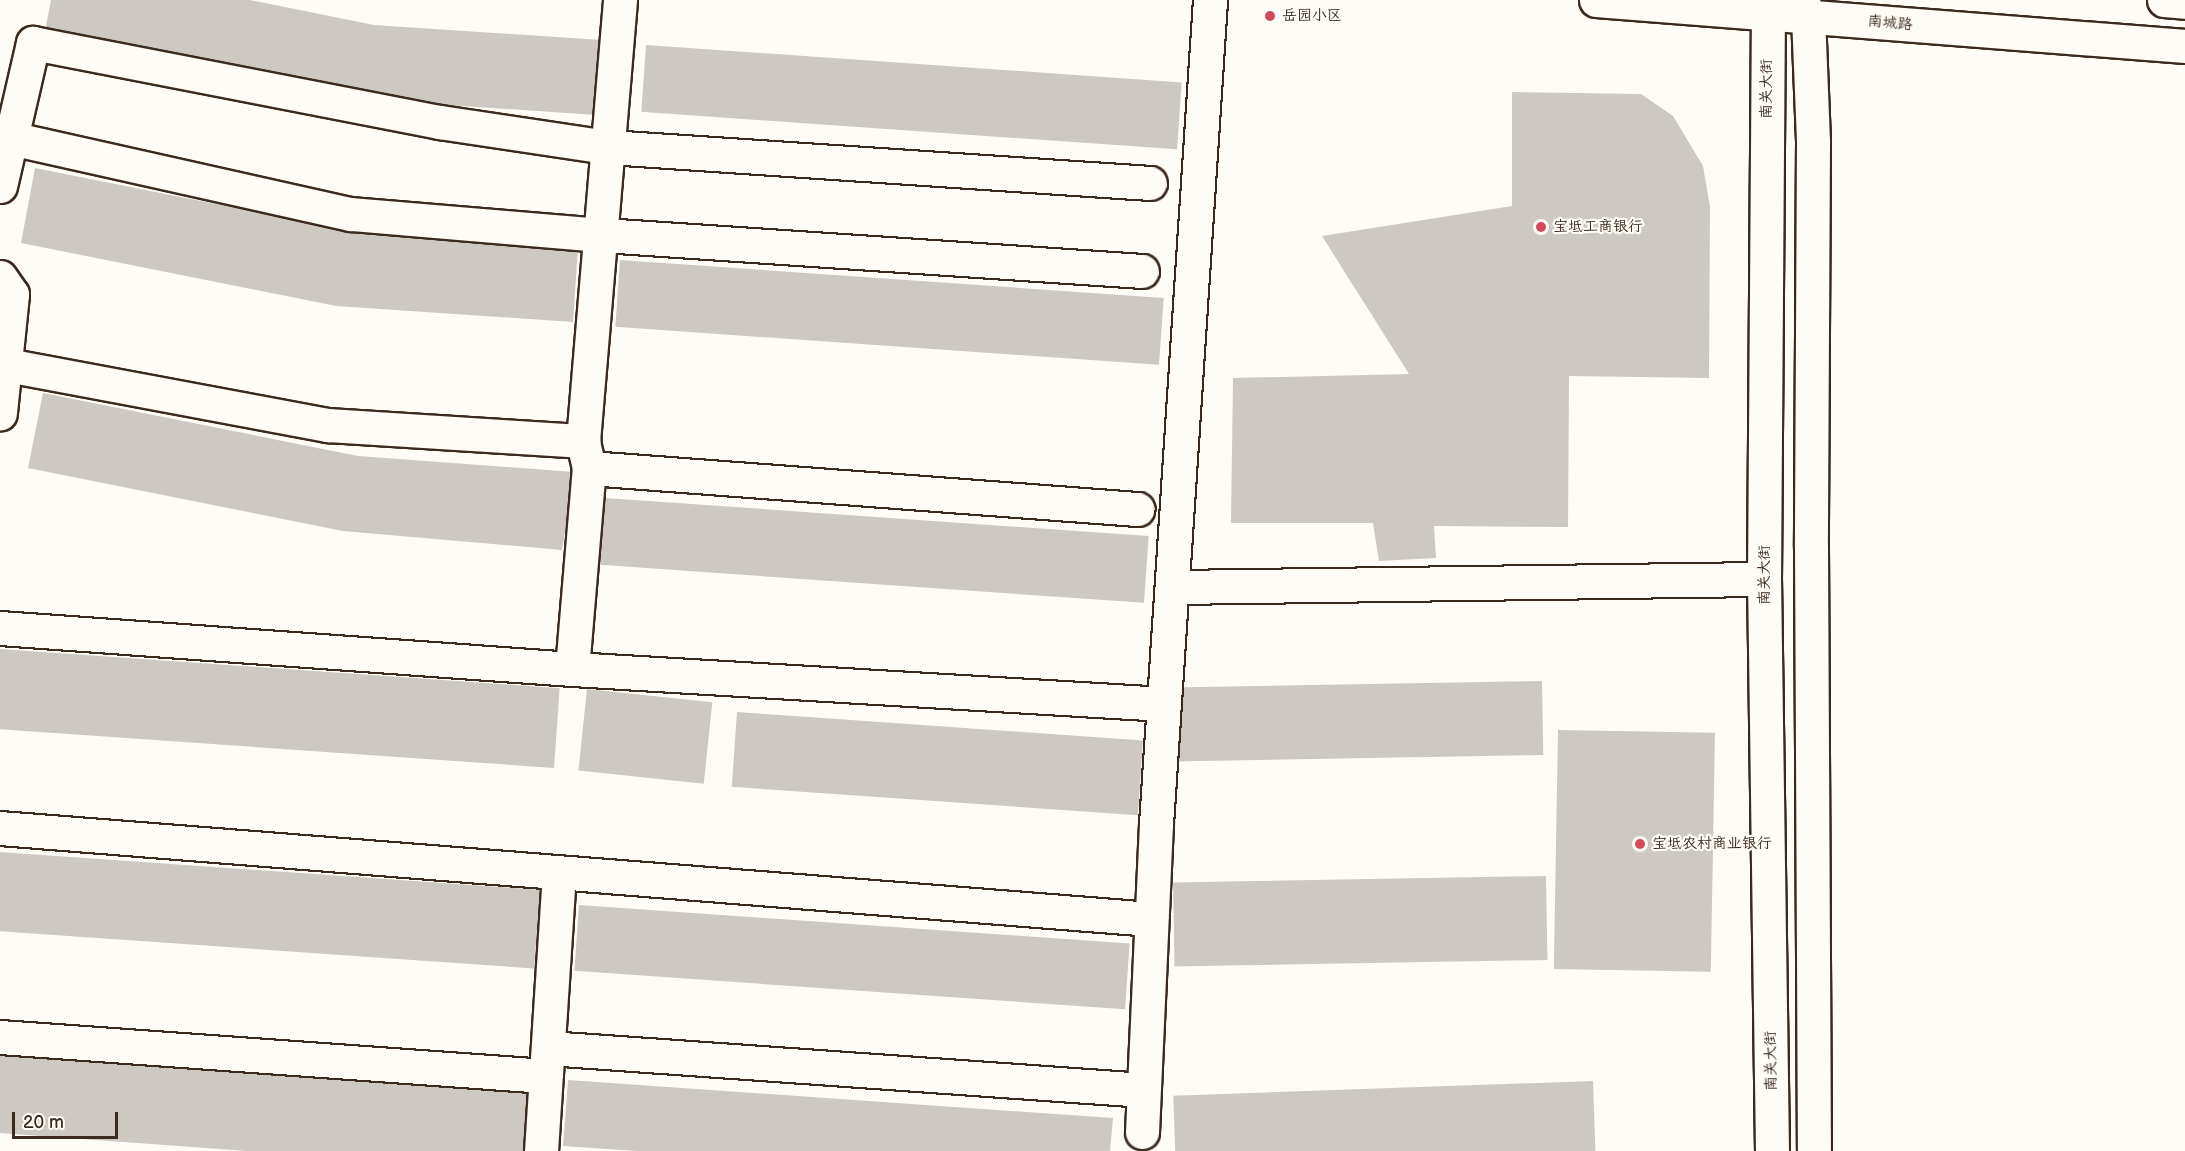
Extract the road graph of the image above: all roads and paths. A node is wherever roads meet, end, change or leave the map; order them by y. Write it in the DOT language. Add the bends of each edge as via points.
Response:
graph roads {
  1 [pos="620,0"];
  2 [pos="1210,0"];
  3 [pos="1596,0"];
  4 [pos="2164,0"];
  5 [pos="2185,2"];
  6 [pos="1771,6"];
  7 [pos="1805,8"];
  8 [pos="2185,46"];
  9 [pos="10,138"];
  10 [pos="608,147"];
  11 [pos="1150,183"];
  12 [pos="0,186"];
  13 [pos="602,235"];
  14 [pos="1142,271"];
  15 [pos="0,277"];
  16 [pos="7,365"];
  17 [pos="0,413"];
  18 [pos="586,454"];
  19 [pos="1137,509"];
  20 [pos="1764,579"];
  21 [pos="1173,587"];
  22 [pos="0,627"];
  23 [pos="572,669"];
  24 [pos="1164,704"];
  25 [pos="0,828"];
  26 [pos="559,873"];
  27 [pos="1152,919"];
  28 [pos="0,1037"];
  29 [pos="547,1062"];
  30 [pos="1144,1090"];
  31 [pos="1142,1132"];
  32 [pos="541,1151"];
  33 [pos="1772,1151"];
  34 [pos="1814,1151"];
  1 -- 10 [label="street"];
  2 -- 21 [label="street"];
  3 -- 6 [label="street, 南城路"];
  4 -- 5 [label="street"];
  6 -- 7 [label="street, 南城路"];
  6 -- 20 [label="street, 南关大街"];
  7 -- 8 [label="street, 南城路"];
  7 -- 34 [label="street" via="1813,142 1810,559"];
  9 -- 10 [label="street" via="33,43 440,122"];
  9 -- 12 [label="street"];
  9 -- 13 [label="street" via="351,214"];
  10 -- 11 [label="street"];
  10 -- 13 [label="street"];
  13 -- 14 [label="street"];
  13 -- 18 [label="street"];
  15 -- 16 [label="street" via="12,294"];
  16 -- 17 [label="street"];
  16 -- 18 [label="street" via="328,425"];
  18 -- 19 [label="street"];
  18 -- 23 [label="street"];
  20 -- 21 [label="street"];
  20 -- 33 [label="street, 南关大街"];
  21 -- 24 [label="street"];
  22 -- 23 [label="street"];
  23 -- 24 [label="street"];
  24 -- 27 [label="street"];
  25 -- 26 [label="street"];
  26 -- 27 [label="street"];
  26 -- 29 [label="street"];
  27 -- 30 [label="street"];
  28 -- 29 [label="street"];
  29 -- 30 [label="street"];
  29 -- 32 [label="street"];
  30 -- 31 [label="street"];
}
